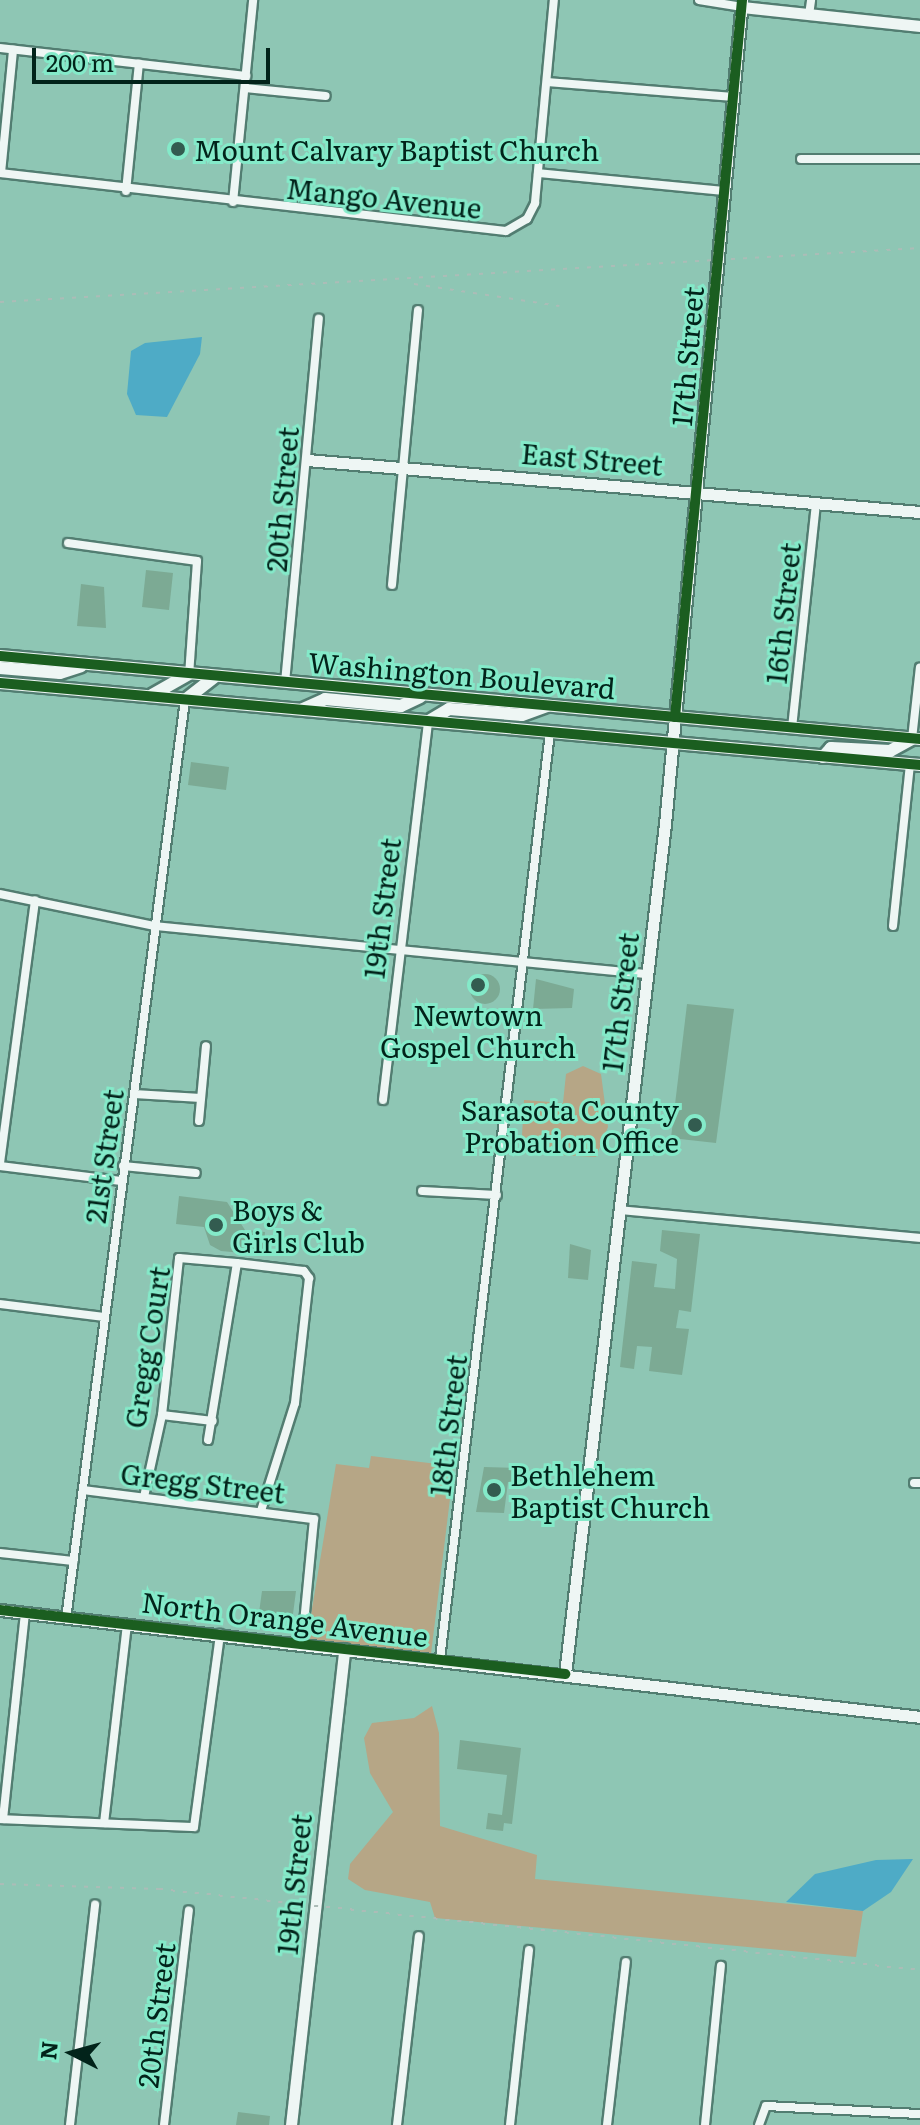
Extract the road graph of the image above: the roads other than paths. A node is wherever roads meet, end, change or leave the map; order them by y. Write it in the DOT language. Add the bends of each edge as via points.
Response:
graph roads {
  1 [pos="253,0"];
  2 [pos="554,0"];
  3 [pos="699,0"];
  4 [pos="811,0"];
  5 [pos="742,3"];
  6 [pos="809,15"];
  7 [pos="920,26"];
  8 [pos="0,48"];
  9 [pos="13,50"];
  10 [pos="139,64"];
  11 [pos="246,76"];
  12 [pos="547,82"];
  13 [pos="245,88"];
  14 [pos="326,96"];
  15 [pos="733,97"];
  16 [pos="801,159"];
  17 [pos="920,159"];
  18 [pos="0,173"];
  19 [pos="538,173"];
  20 [pos="126,191"];
  21 [pos="725,191"];
  22 [pos="233,202"];
  23 [pos="418,310"];
  24 [pos="319,319"];
  25 [pos="307,460"];
  26 [pos="404,467"];
  27 [pos="698,491"];
  28 [pos="816,503"];
  29 [pos="920,512"];
  30 [pos="68,543"];
  31 [pos="392,585"];
  32 [pos="0,656"];
  33 [pos="84,664"];
  34 [pos="920,667"];
  35 [pos="0,668"];
  36 [pos="189,674"];
  37 [pos="214,677"];
  38 [pos="0,683"];
  39 [pos="285,683"];
  40 [pos="149,696"];
  41 [pos="422,696"];
  42 [pos="185,700"];
  43 [pos="547,706"];
  44 [pos="300,710"];
  45 [pos="675,717"];
  46 [pos="428,722"];
  47 [pos="792,728"];
  48 [pos="550,732"];
  49 [pos="916,739"];
  50 [pos="672,743"];
  51 [pos="823,757"];
  52 [pos="917,762"];
  53 [pos="0,894"];
  54 [pos="35,900"];
  55 [pos="155,926"];
  56 [pos="893,926"];
  57 [pos="400,950"];
  58 [pos="524,961"];
  59 [pos="647,974"];
  60 [pos="206,1046"];
  61 [pos="134,1094"];
  62 [pos="201,1098"];
  63 [pos="383,1100"];
  64 [pos="199,1121"];
  65 [pos="0,1164"];
  66 [pos="123,1166"];
  67 [pos="196,1173"];
  68 [pos="121,1181"];
  69 [pos="422,1191"];
  70 [pos="497,1195"];
  71 [pos="619,1210"];
  72 [pos="920,1238"];
  73 [pos="237,1263"];
  74 [pos="0,1304"];
  75 [pos="104,1317"];
  76 [pos="162,1415"];
  77 [pos="213,1421"];
  78 [pos="208,1440"];
  79 [pos="83,1490"];
  80 [pos="144,1497"];
  81 [pos="261,1511"];
  82 [pos="0,1553"];
  83 [pos="74,1561"];
  84 [pos="0,1610"];
  85 [pos="25,1613"];
  86 [pos="66,1619"];
  87 [pos="127,1624"];
  88 [pos="220,1634"];
  89 [pos="302,1644"];
  90 [pos="344,1649"];
  91 [pos="440,1659"];
  92 [pos="565,1674"];
  93 [pos="920,1717"];
  94 [pos="1,1819"];
  95 [pos="104,1823"];
  96 [pos="95,1904"];
  97 [pos="189,1910"];
  98 [pos="419,1936"];
  99 [pos="529,1950"];
  100 [pos="626,1962"];
  101 [pos="721,1966"];
  102 [pos="920,2114"];
  103 [pos="70,2125"];
  104 [pos="164,2125"];
  105 [pos="291,2125"];
  106 [pos="397,2125"];
  107 [pos="510,2125"];
  108 [pos="607,2125"];
  109 [pos="705,2125"];
  110 [pos="759,2125"];
  1 -- 11 [label="street"];
  2 -- 12 [label="street"];
  3 -- 5 [label="street"];
  4 -- 6 [label="street"];
  5 -- 6 [label="street"];
  5 -- 15 [label="street, 17th Street"];
  6 -- 7 [label="street"];
  8 -- 9 [label="street"];
  9 -- 10 [label="street"];
  9 -- 18 [label="street"];
  10 -- 11 [label="street"];
  10 -- 20 [label="street"];
  11 -- 13 [label="street"];
  12 -- 15 [label="street"];
  12 -- 19 [label="street"];
  13 -- 14 [label="street"];
  13 -- 22 [label="street"];
  15 -- 21 [label="street, 17th Street"];
  16 -- 17 [label="street"];
  18 -- 20 [label="street, Mango Avenue"];
  19 -- 21 [label="street"];
  19 -- 22 [label="street, Mango Avenue" via="532,211 506,231"];
  20 -- 22 [label="street, Mango Avenue"];
  21 -- 27 [label="street, 17th Street"];
  23 -- 26 [label="street"];
  24 -- 25 [label="street, 20th Street"];
  25 -- 26 [label="street, East Street"];
  25 -- 39 [label="street, 20th Street"];
  26 -- 27 [label="street, East Street"];
  26 -- 31 [label="street"];
  27 -- 28 [label="street, East Street"];
  27 -- 45 [label="street, 17th Street"];
  28 -- 29 [label="street, East Street"];
  28 -- 47 [label="street, 16th Street"];
  30 -- 36 [label="street" via="197,561"];
  32 -- 33 [label="main road, Washington Boulevard"];
  33 -- 35 [label="main road" via="60,673"];
  33 -- 36 [label="main road, Washington Boulevard"];
  34 -- 49 [label="street"];
  36 -- 37 [label="main road, Washington Boulevard"];
  36 -- 40 [label="main road"];
  37 -- 39 [label="main road, Washington Boulevard"];
  37 -- 42 [label="main road"];
  38 -- 40 [label="main road, Washington Boulevard"];
  39 -- 41 [label="main road, Washington Boulevard"];
  40 -- 42 [label="main road, Washington Boulevard"];
  41 -- 43 [label="main road, Washington Boulevard"];
  41 -- 44 [label="main road" via="401,706 325,699"];
  42 -- 44 [label="main road, Washington Boulevard"];
  42 -- 55 [label="street, 21st Street"];
  43 -- 45 [label="main road, Washington Boulevard"];
  43 -- 46 [label="main road" via="522,715 449,709"];
  44 -- 46 [label="main road, Washington Boulevard"];
  45 -- 47 [label="main road, Washington Boulevard"];
  45 -- 50 [label="street, 17th Street"];
  46 -- 48 [label="main road, Washington Boulevard"];
  46 -- 57 [label="street, 19th Street"];
  47 -- 49 [label="main road, Washington Boulevard"];
  48 -- 50 [label="main road, Washington Boulevard"];
  48 -- 58 [label="street, 18th Street"];
  49 -- 51 [label="main road" via="890,751 831,748"];
  50 -- 51 [label="main road, Washington Boulevard"];
  50 -- 59 [label="street, 17th Street"];
  51 -- 52 [label="main road, Washington Boulevard"];
  52 -- 56 [label="street"];
  53 -- 54 [label="street"];
  54 -- 55 [label="street"];
  54 -- 65 [label="street"];
  55 -- 57 [label="street"];
  55 -- 61 [label="street, 21st Street"];
  57 -- 58 [label="street"];
  57 -- 63 [label="street, 19th Street"];
  58 -- 59 [label="street"];
  58 -- 70 [label="street, 18th Street"];
  59 -- 71 [label="street, 17th Street"];
  60 -- 62 [label="street"];
  61 -- 62 [label="street"];
  61 -- 66 [label="street, 21st Street"];
  62 -- 64 [label="street"];
  65 -- 68 [label="street"];
  66 -- 67 [label="street"];
  66 -- 68 [label="street, 21st Street"];
  68 -- 75 [label="street, 21st Street"];
  69 -- 70 [label="street"];
  70 -- 91 [label="street, 18th Street"];
  71 -- 72 [label="street"];
  71 -- 92 [label="street, 17th Street"];
  73 -- 76 [label="street, Gregg Court" via="179,1258"];
  73 -- 77 [label="street"];
  73 -- 81 [label="street" via="307,1273 295,1403"];
  74 -- 75 [label="street"];
  75 -- 79 [label="street, 21st Street"];
  76 -- 77 [label="street"];
  76 -- 80 [label="street, Gregg Court"];
  77 -- 78 [label="street"];
  79 -- 80 [label="street, Gregg Street"];
  79 -- 83 [label="street, 21st Street"];
  80 -- 81 [label="street, Gregg Street"];
  81 -- 89 [label="street, Gregg Street" via="315,1522"];
  82 -- 83 [label="street"];
  83 -- 86 [label="street, 21st Street"];
  84 -- 85 [label="street, North Orange Avenue"];
  85 -- 86 [label="street, North Orange Avenue"];
  85 -- 94 [label="street"];
  86 -- 87 [label="street, North Orange Avenue"];
  87 -- 88 [label="street, North Orange Avenue"];
  87 -- 95 [label="street"];
  88 -- 89 [label="street, North Orange Avenue"];
  88 -- 95 [label="street" via="194,1827"];
  89 -- 90 [label="street, North Orange Avenue"];
  90 -- 91 [label="street, North Orange Avenue"];
  90 -- 105 [label="street, 19th Street"];
  91 -- 92 [label="street, North Orange Avenue"];
  92 -- 93 [label="street, North Orange Avenue"];
  94 -- 95 [label="street"];
  96 -- 103 [label="street"];
  97 -- 104 [label="street, 20th Street"];
  98 -- 106 [label="street"];
  99 -- 107 [label="street"];
  100 -- 108 [label="street"];
  101 -- 109 [label="street"];
  102 -- 110 [label="street" via="766,2106"];
}
